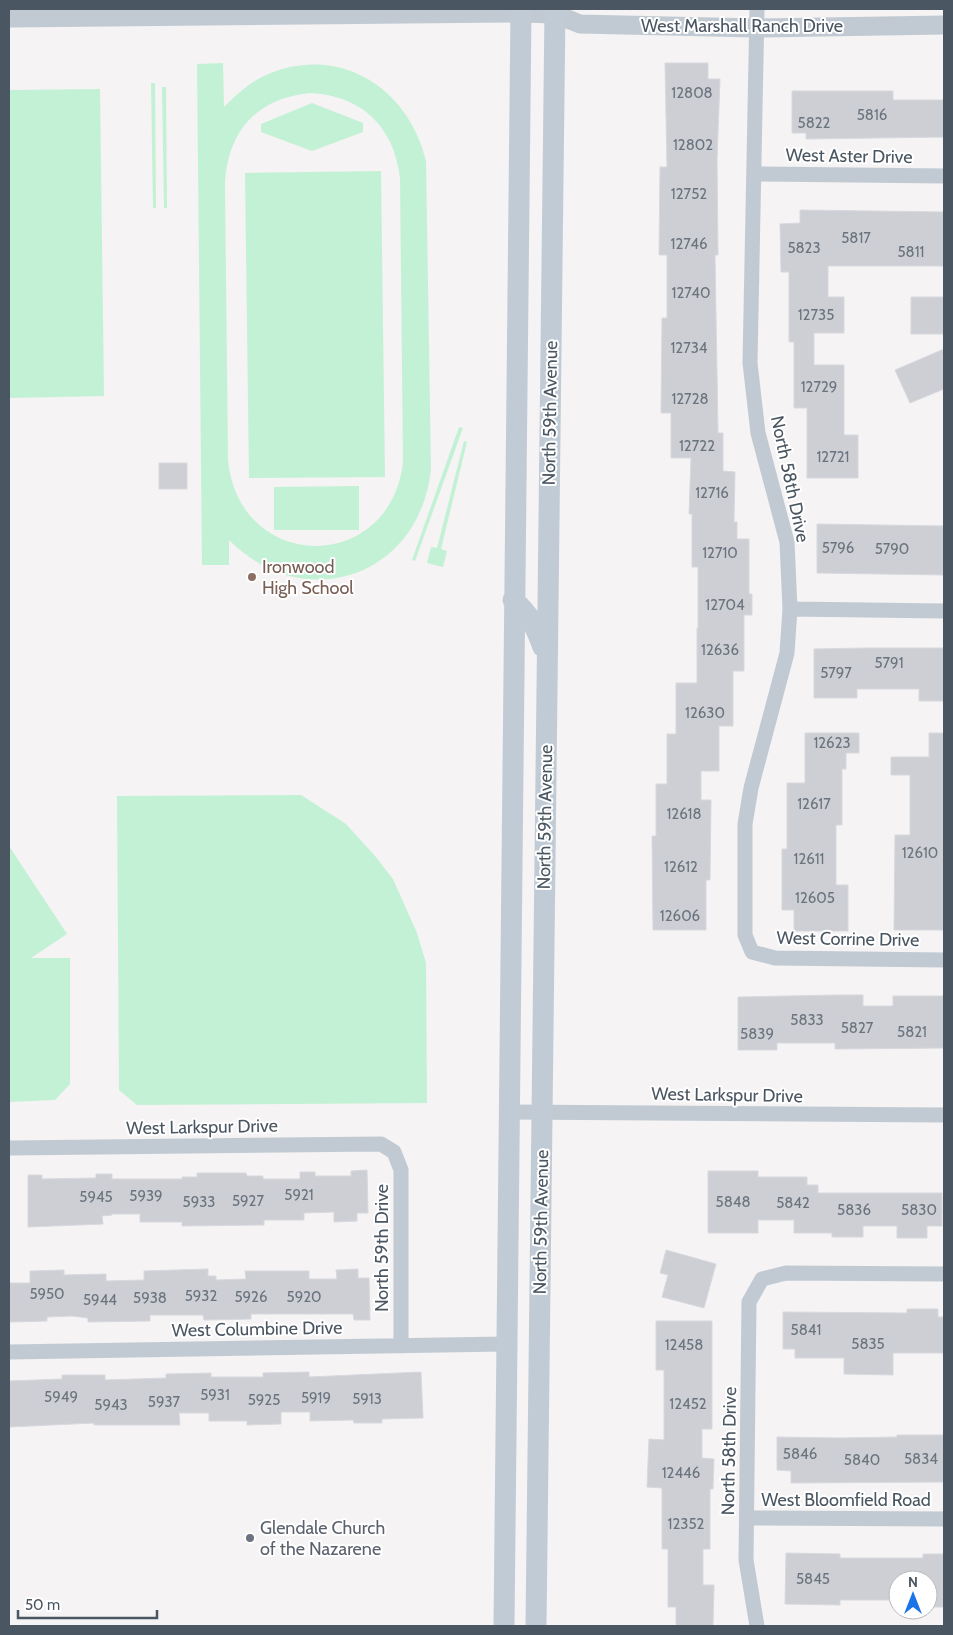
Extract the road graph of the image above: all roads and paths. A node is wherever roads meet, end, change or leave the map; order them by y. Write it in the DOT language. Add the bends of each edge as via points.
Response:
graph roads {
  1 [pos="756,9"];
  2 [pos="558,10"];
  3 [pos="521,11"];
  4 [pos="29,13"];
  5 [pos="9,18"];
  6 [pos="944,25"];
  7 [pos="756,28"];
  8 [pos="754,174"];
  9 [pos="944,176"];
  10 [pos="514,600"];
  11 [pos="790,609"];
  12 [pos="944,611"];
  13 [pos="547,657"];
  14 [pos="752,952"];
  15 [pos="944,960"];
  16 [pos="509,1112"];
  17 [pos="542,1112"];
  18 [pos="944,1115"];
  19 [pos="9,1148"];
  20 [pos="394,1152"];
  21 [pos="944,1274"];
  22 [pos="506,1344"];
  23 [pos="401,1346"];
  24 [pos="9,1352"];
  25 [pos="746,1518"];
  26 [pos="944,1519"];
  27 [pos="504,1626"];
  28 [pos="536,1626"];
  29 [pos="757,1626"];
  1 -- 7 [label="street, North 58th Drive"];
  2 -- 3 [label="street, West Marshall Ranch Drive"];
  2 -- 7 [label="street, West Marshall Ranch Drive" via="580,24"];
  2 -- 13 [label="main road, North 59th Avenue"];
  3 -- 4 [label="street, West Marshall Ranch Drive"];
  3 -- 10 [label="main road, North 59th Avenue"];
  4 -- 5 [label="street, West Marshall Ranch Drive"];
  6 -- 7 [label="street, West Marshall Ranch Drive"];
  7 -- 8 [label="street, North 58th Drive"];
  8 -- 9 [label="street, West Aster Drive"];
  8 -- 11 [label="street, North 58th Drive" via="750,363 758,433 786,542"];
  10 -- 13 [label="main road" via="534,623"];
  10 -- 16 [label="main road, North 59th Avenue"];
  11 -- 12 [label="street"];
  11 -- 14 [label="street, North 58th Drive" via="786,652 751,788 746,824 746,935"];
  13 -- 17 [label="main road, North 59th Avenue"];
  14 -- 15 [label="street, West Corrine Drive" via="775,958"];
  16 -- 17 [label="street, West Larkspur Drive"];
  16 -- 22 [label="main road, North 59th Avenue"];
  17 -- 18 [label="street, West Larkspur Drive"];
  17 -- 28 [label="main road, North 59th Avenue"];
  19 -- 20 [label="street, West Larkspur Drive" via="381,1144"];
  20 -- 23 [label="street, North 59th Drive" via="400,1170"];
  21 -- 25 [label="street, North 58th Drive" via="786,1273 762,1279 749,1302"];
  22 -- 23 [label="street, West Columbine Drive"];
  22 -- 27 [label="main road, North 59th Avenue"];
  23 -- 24 [label="street, West Columbine Drive"];
  25 -- 26 [label="street, West Bloomfield Road"];
  25 -- 29 [label="street, North 58th Drive" via="746,1560"];
}
